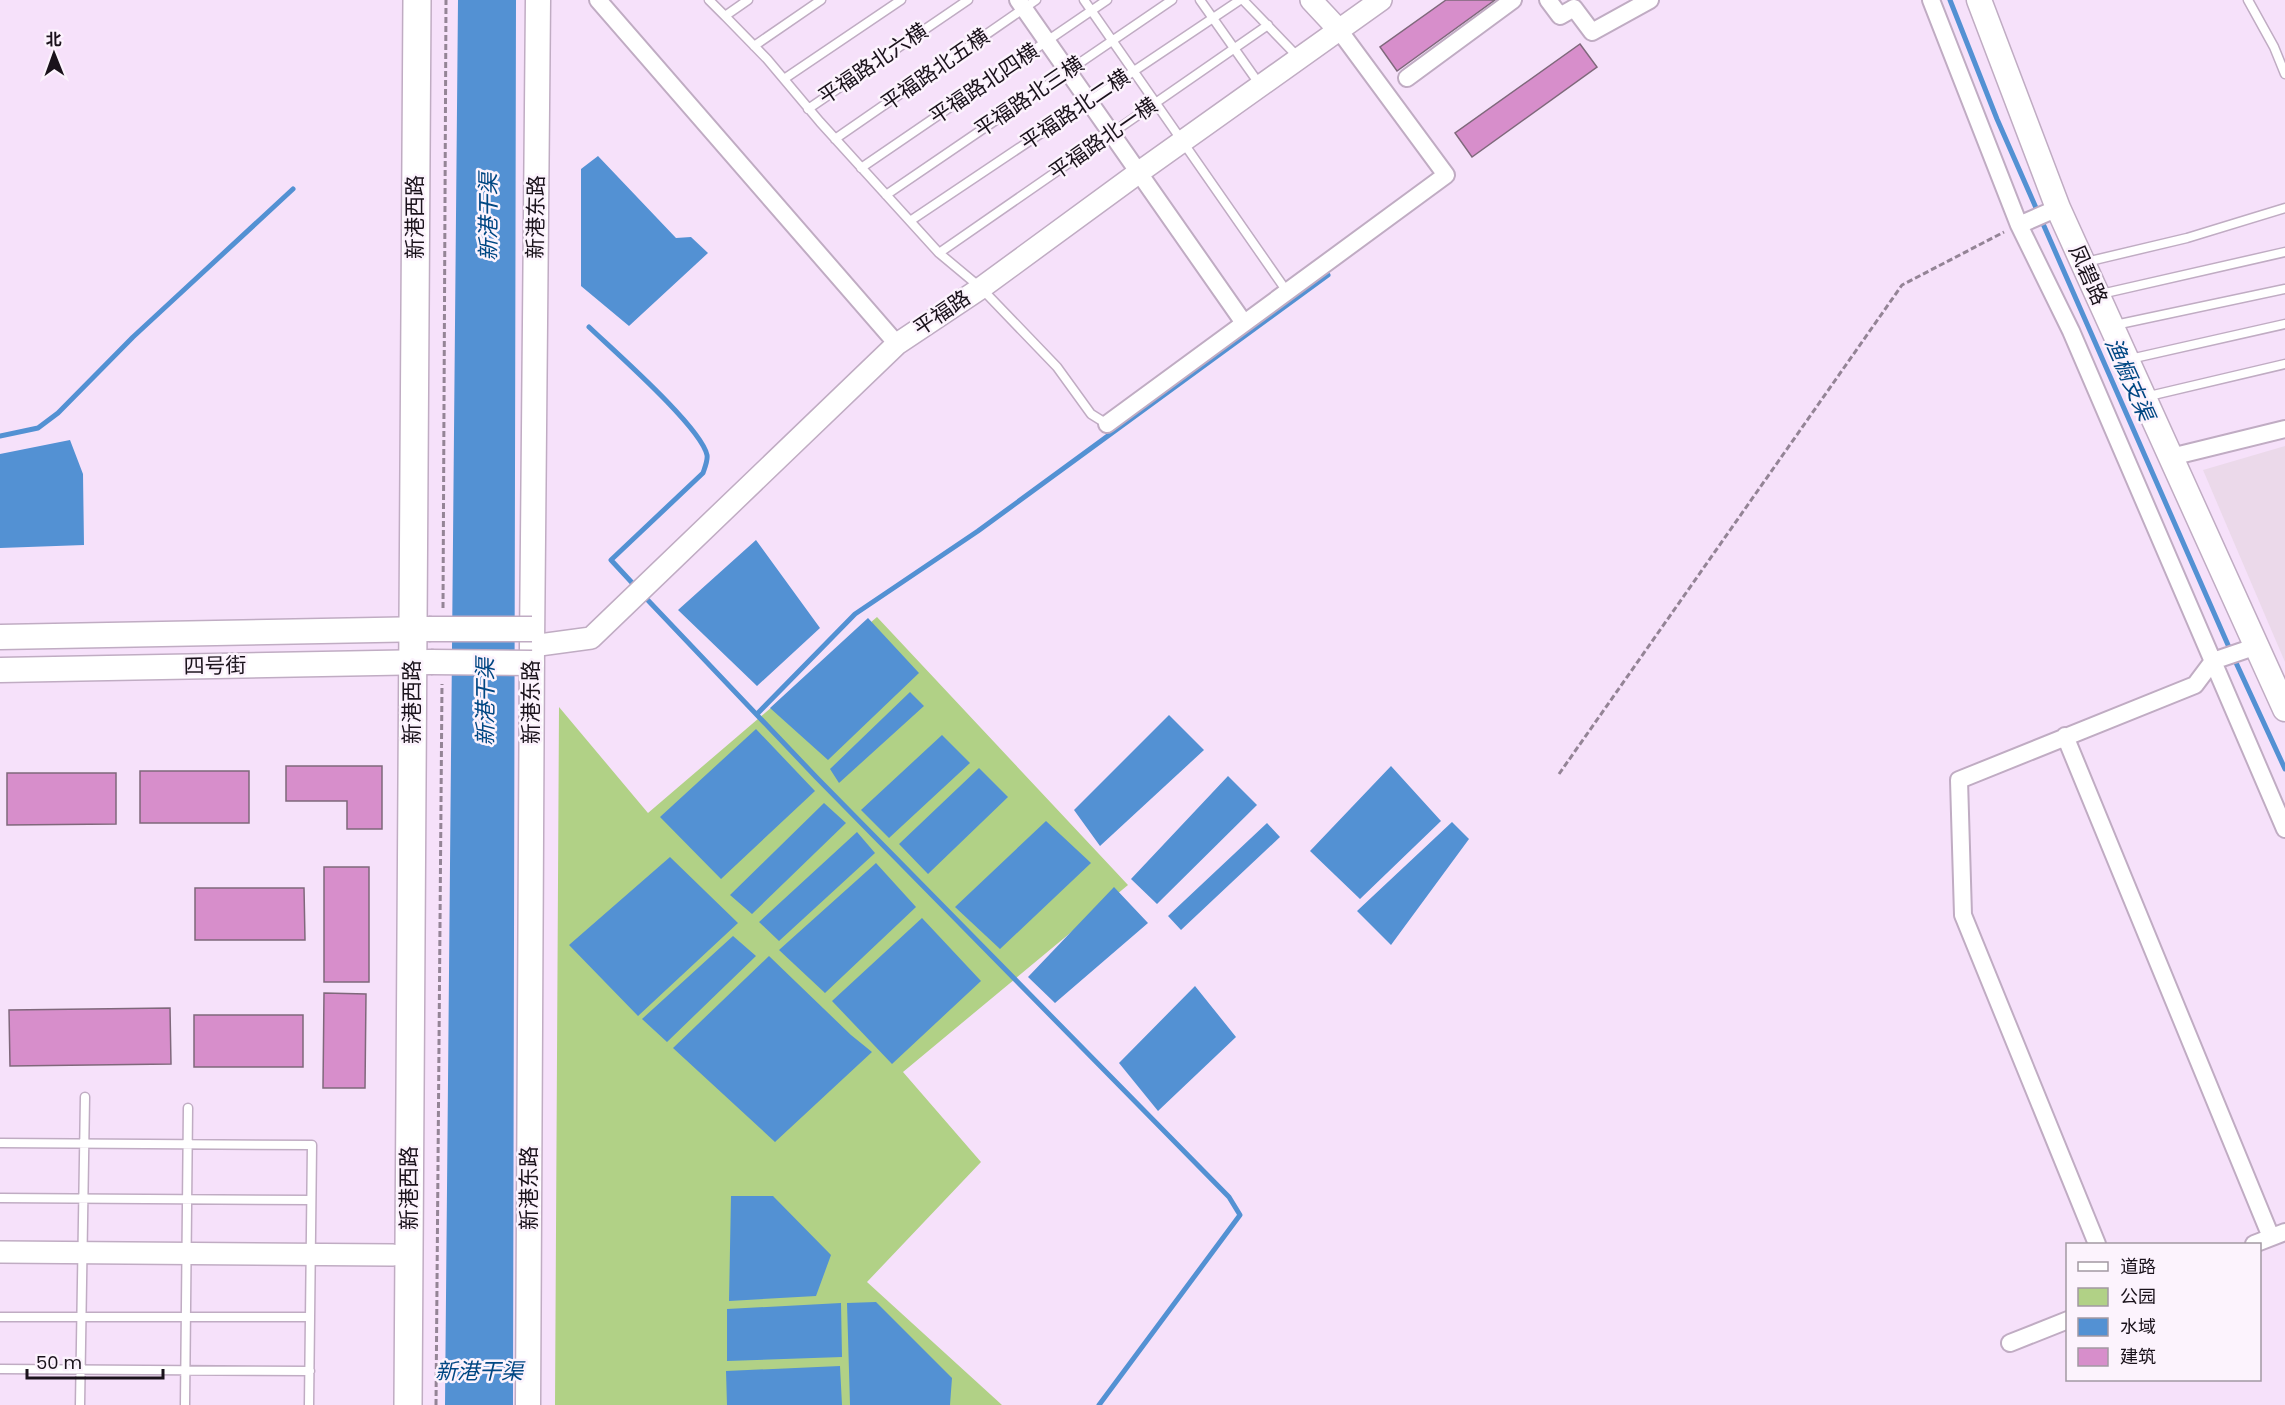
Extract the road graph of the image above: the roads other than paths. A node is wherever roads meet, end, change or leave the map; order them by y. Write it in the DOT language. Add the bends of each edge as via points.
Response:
graph roads {
  1 [pos="417,0"];
  2 [pos="538,0"];
  3 [pos="598,0"];
  4 [pos="709,0"];
  5 [pos="748,0"];
  6 [pos="821,0"];
  7 [pos="901,0"];
  8 [pos="968,0"];
  9 [pos="1084,0"];
  10 [pos="1107,0"];
  11 [pos="1172,0"];
  12 [pos="1200,0"];
  13 [pos="1242,0"];
  14 [pos="1311,0"];
  15 [pos="1381,0"];
  16 [pos="1514,0"];
  17 [pos="1548,0"];
  18 [pos="1650,0"];
  19 [pos="1931,0"];
  20 [pos="1979,0"];
  21 [pos="2248,0"];
  22 [pos="1026,3"];
  23 [pos="1091,11"];
  24 [pos="725,16"];
  25 [pos="1212,18"];
  26 [pos="1268,25"];
  27 [pos="1339,30"];
  28 [pos="1047,41"];
  29 [pos="1112,41"];
  30 [pos="754,46"];
  31 [pos="1234,49"];
  32 [pos="1300,58"];
  33 [pos="1067,71"];
  34 [pos="1134,71"];
  35 [pos="2285,75"];
  36 [pos="1407,78"];
  37 [pos="784,79"];
  38 [pos="1261,87"];
  39 [pos="1088,101"];
  40 [pos="1156,103"];
  41 [pos="808,109"];
  42 [pos="1111,134"];
  43 [pos="835,139"];
  44 [pos="1184,142"];
  45 [pos="861,168"];
  46 [pos="1138,172"];
  47 [pos="886,195"];
  48 [pos="2058,208"];
  49 [pos="2285,208"];
  50 [pos="910,221"];
  51 [pos="2019,225"];
  52 [pos="2285,252"];
  53 [pos="939,253"];
  54 [pos="2083,263"];
  55 [pos="981,288"];
  56 [pos="2285,289"];
  57 [pos="1288,293"];
  58 [pos="2097,295"];
  59 [pos="1244,323"];
  60 [pos="2285,324"];
  61 [pos="2111,326"];
  62 [pos="897,344"];
  63 [pos="2127,360"];
  64 [pos="2285,364"];
  65 [pos="2144,397"];
  66 [pos="1107,424"];
  67 [pos="2285,429"];
  68 [pos="2171,457"];
  69 [pos="0,637"];
  70 [pos="2257,645"];
  71 [pos="532,646"];
  72 [pos="2213,661"];
  73 [pos="0,670"];
  74 [pos="2285,709"];
  75 [pos="2065,736"];
  76 [pos="2285,829"];
  77 [pos="85,1097"];
  78 [pos="188,1108"];
  79 [pos="0,1143"];
  80 [pos="84,1144"];
  81 [pos="188,1145"];
  82 [pos="0,1197"];
  83 [pos="83,1199"];
  84 [pos="187,1200"];
  85 [pos="311,1200"];
  86 [pos="2278,1235"];
  87 [pos="2096,1243"];
  88 [pos="2259,1243"];
  89 [pos="0,1252"];
  90 [pos="83,1253"];
  91 [pos="187,1253"];
  92 [pos="311,1255"];
  93 [pos="393,1255"];
  94 [pos="0,1317"];
  95 [pos="82,1317"];
  96 [pos="186,1317"];
  97 [pos="310,1317"];
  98 [pos="2066,1320"];
  99 [pos="2010,1343"];
  100 [pos="0,1369"];
  101 [pos="81,1370"];
  102 [pos="186,1370"];
  103 [pos="310,1371"];
  104 [pos="80,1405"];
  105 [pos="185,1405"];
  106 [pos="309,1405"];
  107 [pos="408,1405"];
  108 [pos="528,1405"];
  1 -- 107 [label="main road, 新港西路"];
  2 -- 71 [label="main road, 新港东路"];
  3 -- 62 [label="street"];
  4 -- 24 [label="lane"];
  5 -- 24 [label="lane"];
  6 -- 30 [label="lane"];
  7 -- 37 [label="lane"];
  8 -- 41 [label="lane, 平福路北六横"];
  9 -- 23 [label="lane"];
  10 -- 23 [label="lane, 平福路北四横"];
  11 -- 29 [label="lane, 平福路北三横"];
  12 -- 25 [label="lane"];
  13 -- 25 [label="lane, 平福路北二横"];
  13 -- 26 [label="lane"];
  14 -- 27 [label="street"];
  15 -- 27 [label="street, 平福路"];
  16 -- 36 [label="street"];
  17 -- 18 [label="street" via="1560,16 1574,8 1592,32"];
  19 -- 51 [label="street"];
  20 -- 48 [label="main road, 凤碧路"];
  21 -- 35 [label="lane"];
  22 -- 28 [label="street"];
  22 -- 43 [label="lane, 平福路北五横"];
  23 -- 28 [label="lane, 平福路北四横"];
  23 -- 29 [label="lane"];
  24 -- 30 [label="lane"];
  25 -- 31 [label="lane"];
  25 -- 34 [label="lane, 平福路北二横"];
  26 -- 31 [label="lane, 平福路北一横"];
  26 -- 32 [label="lane"];
  27 -- 32 [label="street, 平福路"];
  27 -- 57 [label="street" via="1446,175"];
  28 -- 33 [label="street"];
  28 -- 45 [label="lane, 平福路北四横"];
  29 -- 33 [label="lane, 平福路北三横"];
  29 -- 34 [label="lane"];
  30 -- 37 [label="lane"];
  31 -- 38 [label="lane"];
  31 -- 40 [label="lane, 平福路北一横"];
  32 -- 38 [label="street, 平福路"];
  33 -- 39 [label="street"];
  33 -- 47 [label="lane, 平福路北三横"];
  34 -- 39 [label="lane, 平福路北二横"];
  34 -- 40 [label="lane"];
  37 -- 41 [label="lane"];
  38 -- 44 [label="street, 平福路"];
  39 -- 42 [label="street"];
  39 -- 50 [label="lane, 平福路北二横"];
  40 -- 42 [label="lane, 平福路北一横"];
  40 -- 44 [label="lane"];
  41 -- 43 [label="lane"];
  42 -- 46 [label="street"];
  42 -- 53 [label="lane, 平福路北一横"];
  43 -- 45 [label="lane"];
  44 -- 46 [label="street, 平福路"];
  44 -- 57 [label="lane"];
  45 -- 47 [label="lane"];
  46 -- 55 [label="street, 平福路"];
  46 -- 59 [label="street"];
  47 -- 50 [label="lane"];
  48 -- 51 [label="street"];
  48 -- 54 [label="main road, 凤碧路"];
  49 -- 54 [label="lane" via="2187,238"];
  50 -- 53 [label="lane"];
  51 -- 72 [label="street" via="2071,331"];
  52 -- 58 [label="lane"];
  53 -- 55 [label="lane"];
  54 -- 58 [label="main road, 凤碧路"];
  55 -- 62 [label="street, 平福路"];
  55 -- 66 [label="lane" via="1057,368 1091,414"];
  56 -- 61 [label="lane"];
  57 -- 59 [label="street"];
  58 -- 61 [label="main road, 凤碧路"];
  59 -- 66 [label="street"];
  60 -- 63 [label="lane"];
  61 -- 63 [label="main road, 凤碧路"];
  62 -- 71 [label="street, 平福路" via="591,638"];
  63 -- 65 [label="main road, 凤碧路"];
  64 -- 65 [label="lane"];
  65 -- 68 [label="main road, 凤碧路"];
  67 -- 68 [label="street"];
  68 -- 70 [label="main road, 凤碧路"];
  69 -- 71 [label="main road, 四号街, bridge" via="436,623"];
  70 -- 72 [label="street"];
  70 -- 74 [label="main road, 凤碧路"];
  71 -- 73 [label="main road, 四号街, bridge" via="436,670"];
  71 -- 108 [label="main road, 新港东路"];
  72 -- 75 [label="street" via="2195,685"];
  72 -- 76 [label="street"];
  75 -- 86 [label="street"];
  75 -- 87 [label="street" via="1959,780 1963,915"];
  77 -- 80 [label="lane"];
  78 -- 81 [label="lane"];
  79 -- 80 [label="lane"];
  80 -- 81 [label="lane"];
  80 -- 83 [label="lane"];
  81 -- 84 [label="lane"];
  81 -- 85 [label="lane" via="312,1145"];
  82 -- 83 [label="lane"];
  83 -- 84 [label="lane"];
  83 -- 90 [label="lane"];
  84 -- 85 [label="lane"];
  84 -- 91 [label="lane"];
  85 -- 92 [label="lane"];
  86 -- 88 [label="street"];
  89 -- 90 [label="street"];
  90 -- 91 [label="street"];
  90 -- 95 [label="lane"];
  91 -- 92 [label="street"];
  91 -- 96 [label="lane"];
  92 -- 93 [label="street"];
  92 -- 97 [label="lane"];
  94 -- 95 [label="lane"];
  95 -- 96 [label="lane"];
  95 -- 101 [label="lane"];
  96 -- 97 [label="lane"];
  96 -- 102 [label="lane"];
  97 -- 103 [label="lane"];
  98 -- 99 [label="street"];
  100 -- 101 [label="lane"];
  101 -- 102 [label="lane"];
  101 -- 104 [label="lane"];
  102 -- 103 [label="lane"];
  102 -- 105 [label="lane"];
  103 -- 106 [label="lane"];
}
